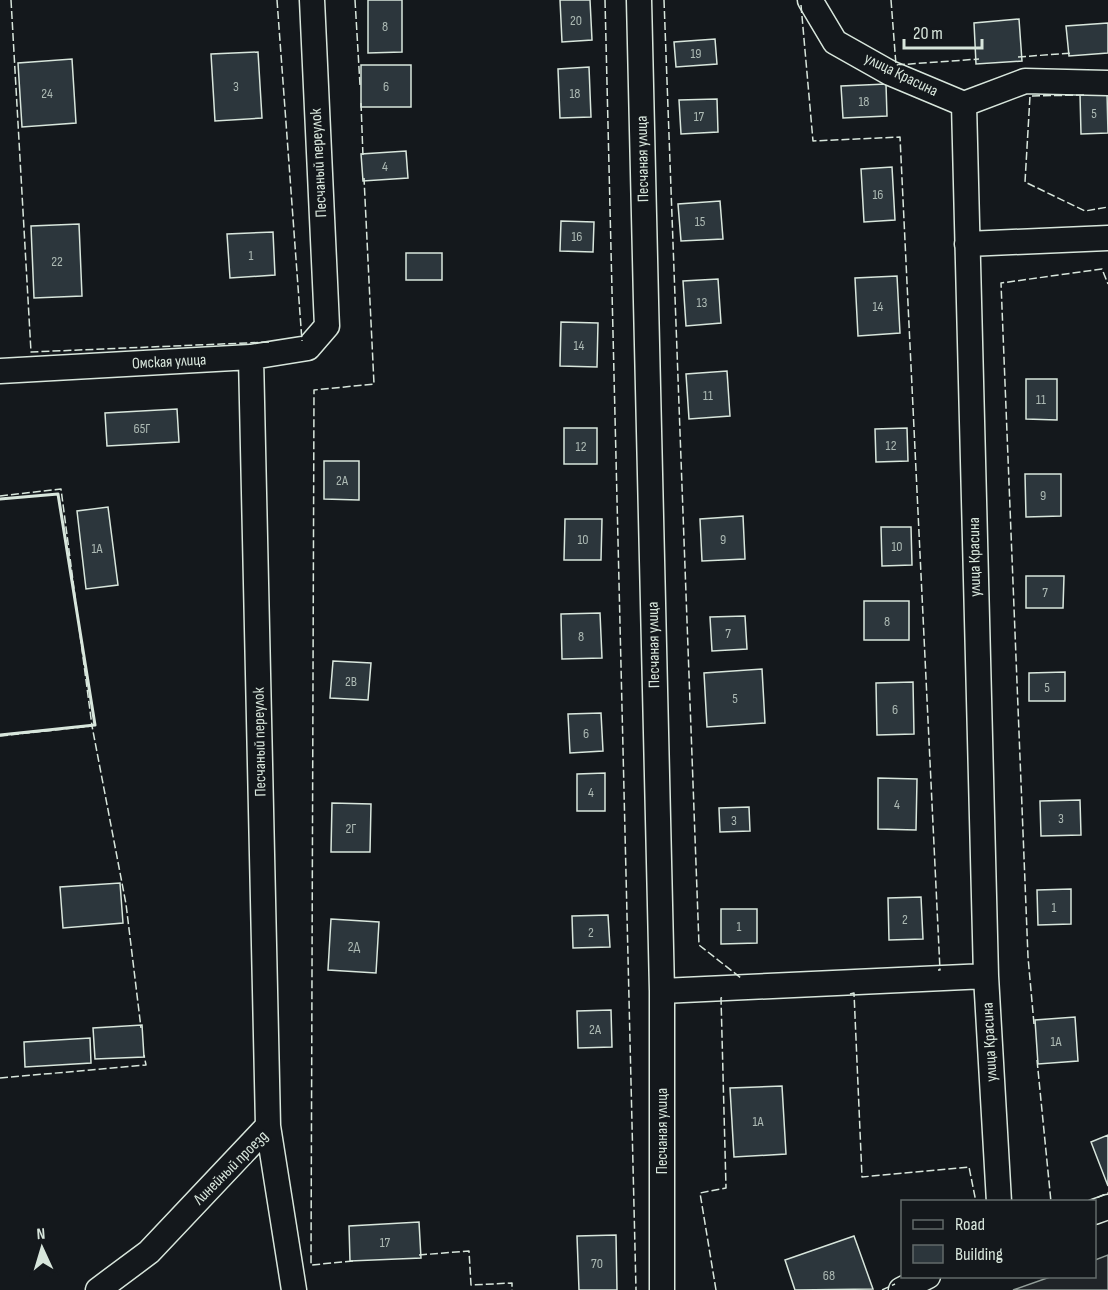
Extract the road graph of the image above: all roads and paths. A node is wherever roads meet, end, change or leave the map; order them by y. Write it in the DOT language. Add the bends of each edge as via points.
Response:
graph roads {
  1 [pos="312,0"];
  2 [pos="639,0"];
  3 [pos="810,0"];
  4 [pos="1108,83"];
  5 [pos="964,104"];
  6 [pos="1108,238"];
  7 [pos="967,244"];
  8 [pos="327,326"];
  9 [pos="251,357"];
  10 [pos="0,371"];
  11 [pos="986,976"];
  12 [pos="662,991"];
  13 [pos="268,1126"];
  14 [pos="999,1200"];
  15 [pos="924,1278"];
  16 [pos="98,1290"];
  17 [pos="294,1290"];
  18 [pos="662,1290"];
  19 [pos="901,1290"];
  1 -- 8 [label="street, Песчаный переулок"];
  2 -- 12 [label="street, Песчаная улица"];
  3 -- 5 [label="street, улица Красина" via="835,42 890,73"];
  4 -- 5 [label="street" via="1025,81"];
  5 -- 7 [label="street, улица Красина"];
  6 -- 7 [label="street"];
  7 -- 11 [label="street, улица Красина"];
  8 -- 9 [label="street, Омская улица" via="308,348"];
  9 -- 10 [label="street, Омская улица"];
  9 -- 13 [label="street, Песчаный переулок"];
  11 -- 12 [label="street"];
  11 -- 14 [label="street, улица Красина"];
  12 -- 18 [label="street, Песчаная улица"];
  13 -- 16 [label="street, Линейный проезд" via="149,1252"];
  13 -- 17 [label="street, Линейный проезд"];
  15 -- 19 [label="street"];
}
